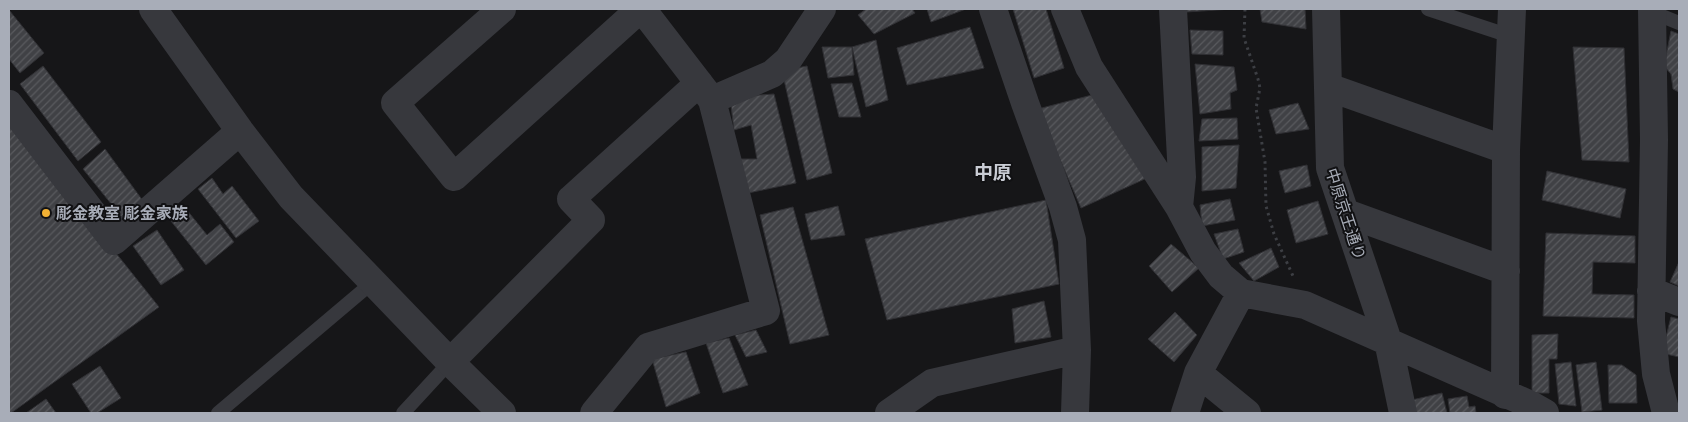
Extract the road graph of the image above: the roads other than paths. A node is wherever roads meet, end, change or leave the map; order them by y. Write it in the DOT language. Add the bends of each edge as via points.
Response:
graph roads {
  1 [pos="152,9"];
  2 [pos="502,9"];
  3 [pos="641,9"];
  4 [pos="822,9"];
  5 [pos="993,9"];
  6 [pos="1065,9"];
  7 [pos="1173,9"];
  8 [pos="1326,9"];
  9 [pos="1428,9"];
  10 [pos="1512,9"];
  11 [pos="1652,11"];
  12 [pos="1679,23"];
  13 [pos="1510,36"];
  14 [pos="1328,87"];
  15 [pos="705,92"];
  16 [pos="9,104"];
  17 [pos="240,131"];
  18 [pos="1506,150"];
  19 [pos="1179,207"];
  20 [pos="1346,213"];
  21 [pos="1506,272"];
  22 [pos="373,282"];
  23 [pos="1651,292"];
  24 [pos="1241,293"];
  25 [pos="1679,302"];
  26 [pos="1388,341"];
  27 [pos="1077,350"];
  28 [pos="450,362"];
  29 [pos="1198,373"];
  30 [pos="1505,395"];
  31 [pos="1536,411"];
  32 [pos="218,413"];
  33 [pos="403,413"];
  34 [pos="502,413"];
  35 [pos="594,413"];
  36 [pos="888,413"];
  37 [pos="1074,413"];
  38 [pos="1185,413"];
  39 [pos="1247,413"];
  40 [pos="1403,413"];
  41 [pos="1666,413"];
  1 -- 17 [label="street"];
  2 -- 3 [label="street" via="395,103 454,176"];
  3 -- 15 [label="street"];
  4 -- 15 [label="street" via="788,60 772,74"];
  5 -- 27 [label="street" via="1072,240"];
  6 -- 19 [label="street" via="1089,67"];
  7 -- 19 [label="street" via="1182,177"];
  8 -- 14 [label="street, 中原京王通り"];
  9 -- 13 [label="lane"];
  10 -- 13 [label="street"];
  11 -- 12 [label="lane"];
  11 -- 23 [label="street"];
  13 -- 18 [label="street"];
  14 -- 18 [label="street"];
  14 -- 20 [label="street, 中原京王通り" via="1330,168"];
  15 -- 28 [label="street" via="571,198 591,220"];
  15 -- 35 [label="street" via="766,311 648,347"];
  16 -- 17 [label="street" via="114,242"];
  17 -- 22 [label="street" via="291,197"];
  18 -- 21 [label="street"];
  19 -- 24 [label="street" via="1202,252 1221,276"];
  20 -- 21 [label="street"];
  20 -- 26 [label="street, 中原京王通り"];
  21 -- 30 [label="street"];
  22 -- 28 [label="street"];
  22 -- 32 [label="lane"];
  23 -- 25 [label="street"];
  23 -- 41 [label="street" via="1656,374"];
  24 -- 26 [label="street" via="1305,305"];
  24 -- 29 [label="street"];
  26 -- 30 [label="street"];
  26 -- 40 [label="street, 中原京王通り"];
  27 -- 36 [label="street" via="932,383"];
  27 -- 37 [label="street"];
  28 -- 33 [label="lane"];
  28 -- 34 [label="street"];
  29 -- 38 [label="street"];
  29 -- 39 [label="street"];
  30 -- 31 [label="street"];
}
